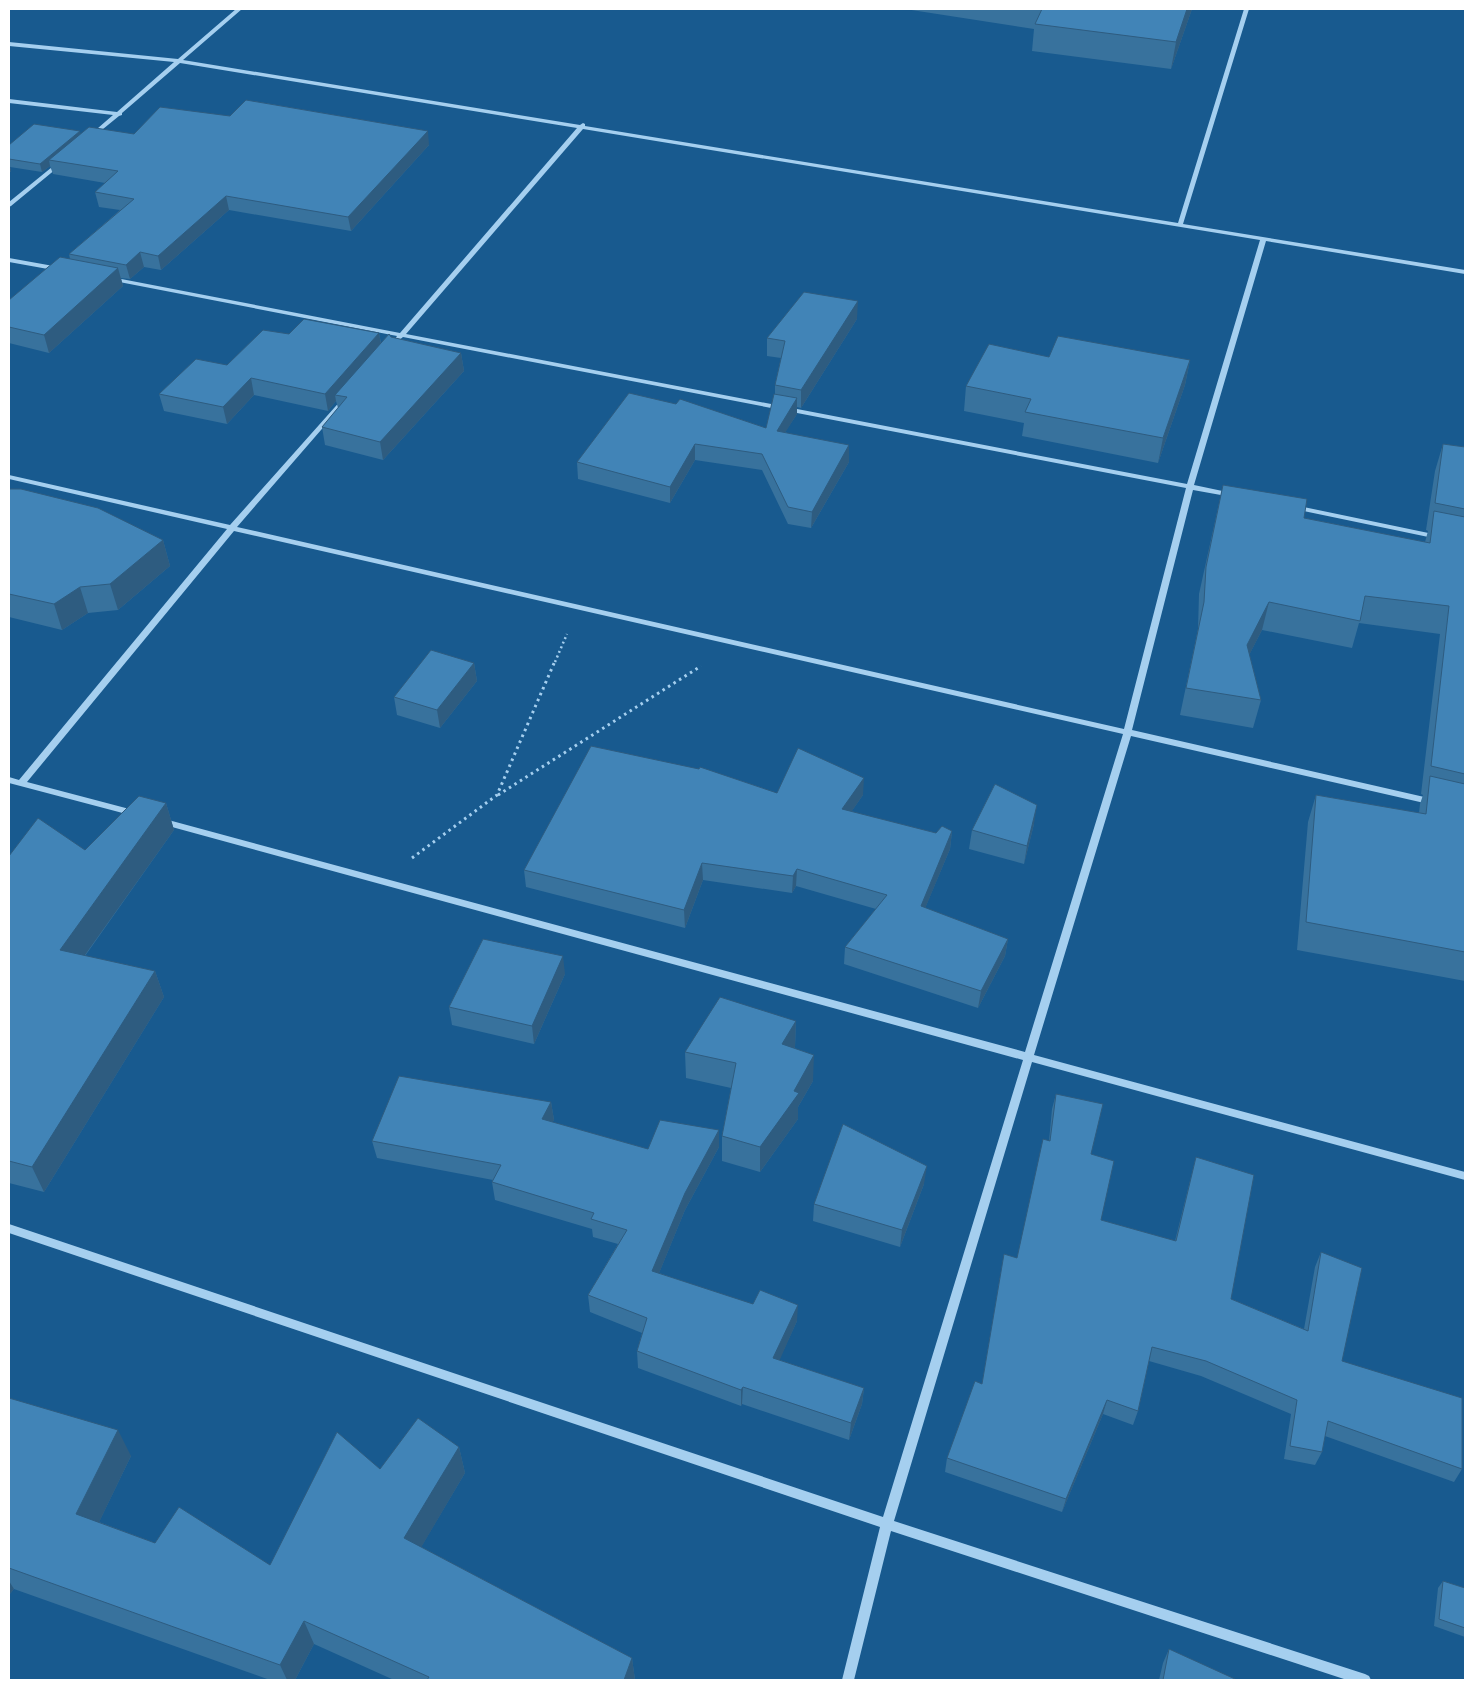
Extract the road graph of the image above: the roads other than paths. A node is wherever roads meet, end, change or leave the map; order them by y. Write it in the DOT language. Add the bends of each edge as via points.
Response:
graph roads {
  1 [pos="239,9"];
  2 [pos="1247,9"];
  3 [pos="9,44"];
  4 [pos="178,60"];
  5 [pos="9,101"];
  6 [pos="120,114"];
  7 [pos="582,125"];
  8 [pos="83,144"];
  9 [pos="68,156"];
  10 [pos="9,205"];
  11 [pos="1180,225"];
  12 [pos="1264,238"];
  13 [pos="9,260"];
  14 [pos="68,271"];
  15 [pos="1465,272"];
  16 [pos="107,278"];
  17 [pos="401,335"];
  18 [pos="395,342"];
  19 [pos="349,394"];
  20 [pos="9,478"];
  21 [pos="1190,486"];
  22 [pos="1237,496"];
  23 [pos="1285,506"];
  24 [pos="232,528"];
  25 [pos="1446,538"];
  26 [pos="1128,731"];
  27 [pos="9,780"];
  28 [pos="21,783"];
  29 [pos="1446,804"];
  30 [pos="1029,1056"];
  31 [pos="1465,1176"];
  32 [pos="9,1229"];
  33 [pos="887,1524"];
  34 [pos="848,1680"];
  35 [pos="1365,1680"];
  1 -- 4 [label="street"];
  2 -- 11 [label="street"];
  3 -- 4 [label="street"];
  4 -- 6 [label="street"];
  4 -- 7 [label="street"];
  5 -- 6 [label="street"];
  6 -- 8 [label="street"];
  7 -- 11 [label="street"];
  7 -- 17 [label="street"];
  9 -- 10 [label="street"];
  11 -- 12 [label="street"];
  12 -- 15 [label="street"];
  12 -- 21 [label="street"];
  13 -- 14 [label="street"];
  16 -- 17 [label="street"];
  17 -- 18 [label="street"];
  17 -- 21 [label="street"];
  19 -- 24 [label="street"];
  20 -- 24 [label="street"];
  21 -- 22 [label="street"];
  21 -- 26 [label="street"];
  23 -- 25 [label="street"];
  24 -- 26 [label="street"];
  24 -- 28 [label="street"];
  26 -- 29 [label="street"];
  26 -- 30 [label="street"];
  27 -- 28 [label="street"];
  28 -- 30 [label="street"];
  30 -- 31 [label="street"];
  30 -- 33 [label="street"];
  32 -- 33 [label="street"];
  33 -- 34 [label="street"];
  33 -- 35 [label="street"];
}
